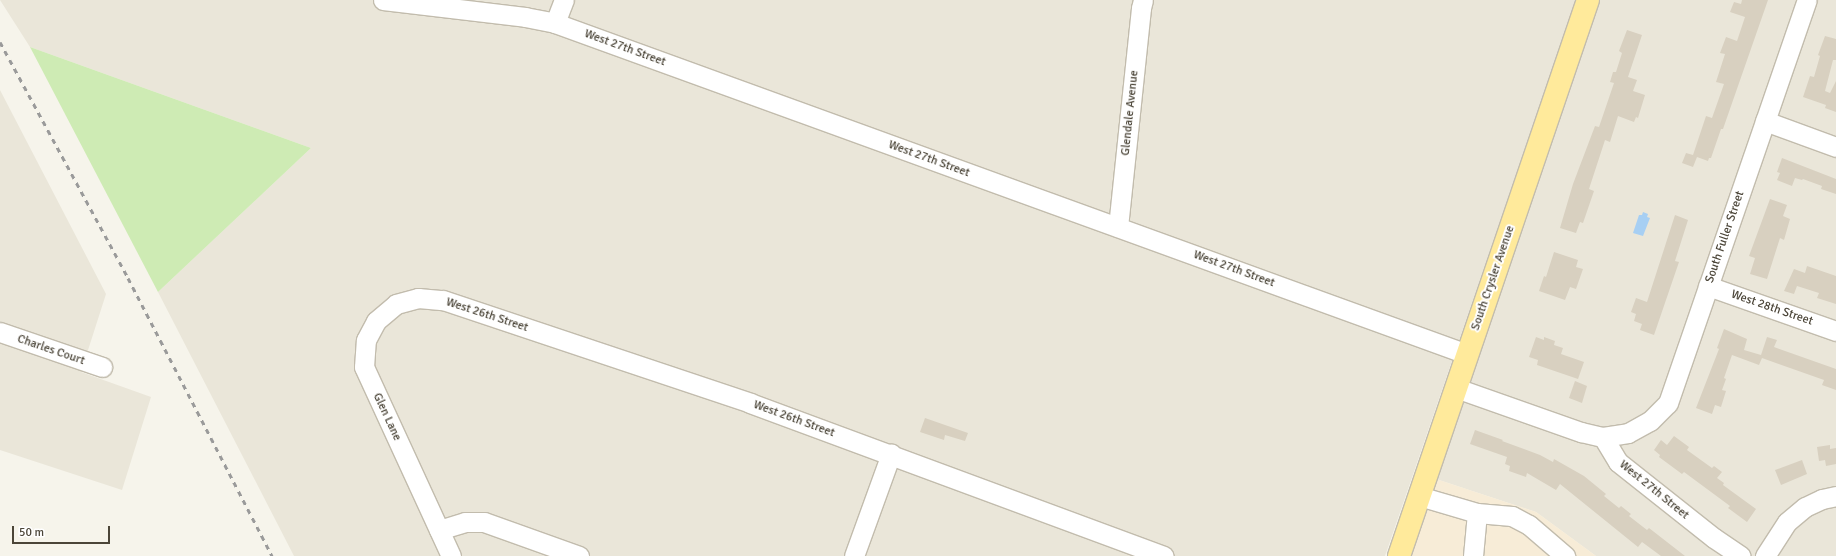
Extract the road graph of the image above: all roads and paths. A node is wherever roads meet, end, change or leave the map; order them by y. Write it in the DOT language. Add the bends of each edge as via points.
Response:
graph roads {
  1 [pos="383,0"];
  2 [pos="564,0"];
  3 [pos="1143,0"];
  4 [pos="1588,0"];
  5 [pos="1807,0"];
  6 [pos="555,23"];
  7 [pos="1765,121"];
  8 [pos="1836,147"];
  9 [pos="1118,227"];
  10 [pos="1708,286"];
  11 [pos="418,298"];
  12 [pos="1836,330"];
  13 [pos="0,332"];
  14 [pos="1467,354"];
  15 [pos="102,367"];
  16 [pos="1456,388"];
  17 [pos="1603,437"];
  18 [pos="891,454"];
  19 [pos="1419,496"];
  20 [pos="1836,496"];
  21 [pos="1477,513"];
  22 [pos="439,530"];
  23 [pos="451,556"];
  24 [pos="579,556"];
  25 [pos="854,556"];
  26 [pos="1164,556"];
  27 [pos="1399,556"];
  28 [pos="1473,556"];
  29 [pos="1565,556"];
  30 [pos="1741,556"];
  31 [pos="1765,556"];
  1 -- 6 [label="street, West 27th Street"];
  2 -- 6 [label="street"];
  3 -- 9 [label="street, Glendale Avenue"];
  4 -- 14 [label="main road, South Crysler Avenue"];
  5 -- 7 [label="street, South Fuller Street"];
  6 -- 9 [label="street, West 27th Street"];
  7 -- 8 [label="street"];
  7 -- 10 [label="street, South Fuller Street"];
  9 -- 14 [label="street, West 27th Street"];
  10 -- 12 [label="street, West 28th Street"];
  10 -- 17 [label="street, South Fuller Street" via="1668,402 1650,421 1628,433"];
  11 -- 18 [label="street, West 26th Street" via="443,300 750,403"];
  11 -- 22 [label="street, Glen Lane" via="396,304 376,322 366,340 364,367"];
  13 -- 15 [label="street, Charles Court"];
  14 -- 16 [label="main road, South Crysler Avenue"];
  16 -- 17 [label="street" via="1581,432"];
  16 -- 19 [label="main road, South Crysler Avenue"];
  17 -- 30 [label="street, West 27th Street" via="1618,462 1714,538"];
  18 -- 25 [label="street"];
  18 -- 26 [label="street, West 26th Street"];
  19 -- 21 [label="street"];
  19 -- 27 [label="main road, South Crysler Avenue"];
  20 -- 31 [label="street" via="1805,507 1787,522"];
  21 -- 28 [label="street"];
  21 -- 29 [label="street" via="1512,516 1529,525"];
  22 -- 23 [label="street, Glen Lane"];
  22 -- 24 [label="street" via="465,522 484,522"];
}
